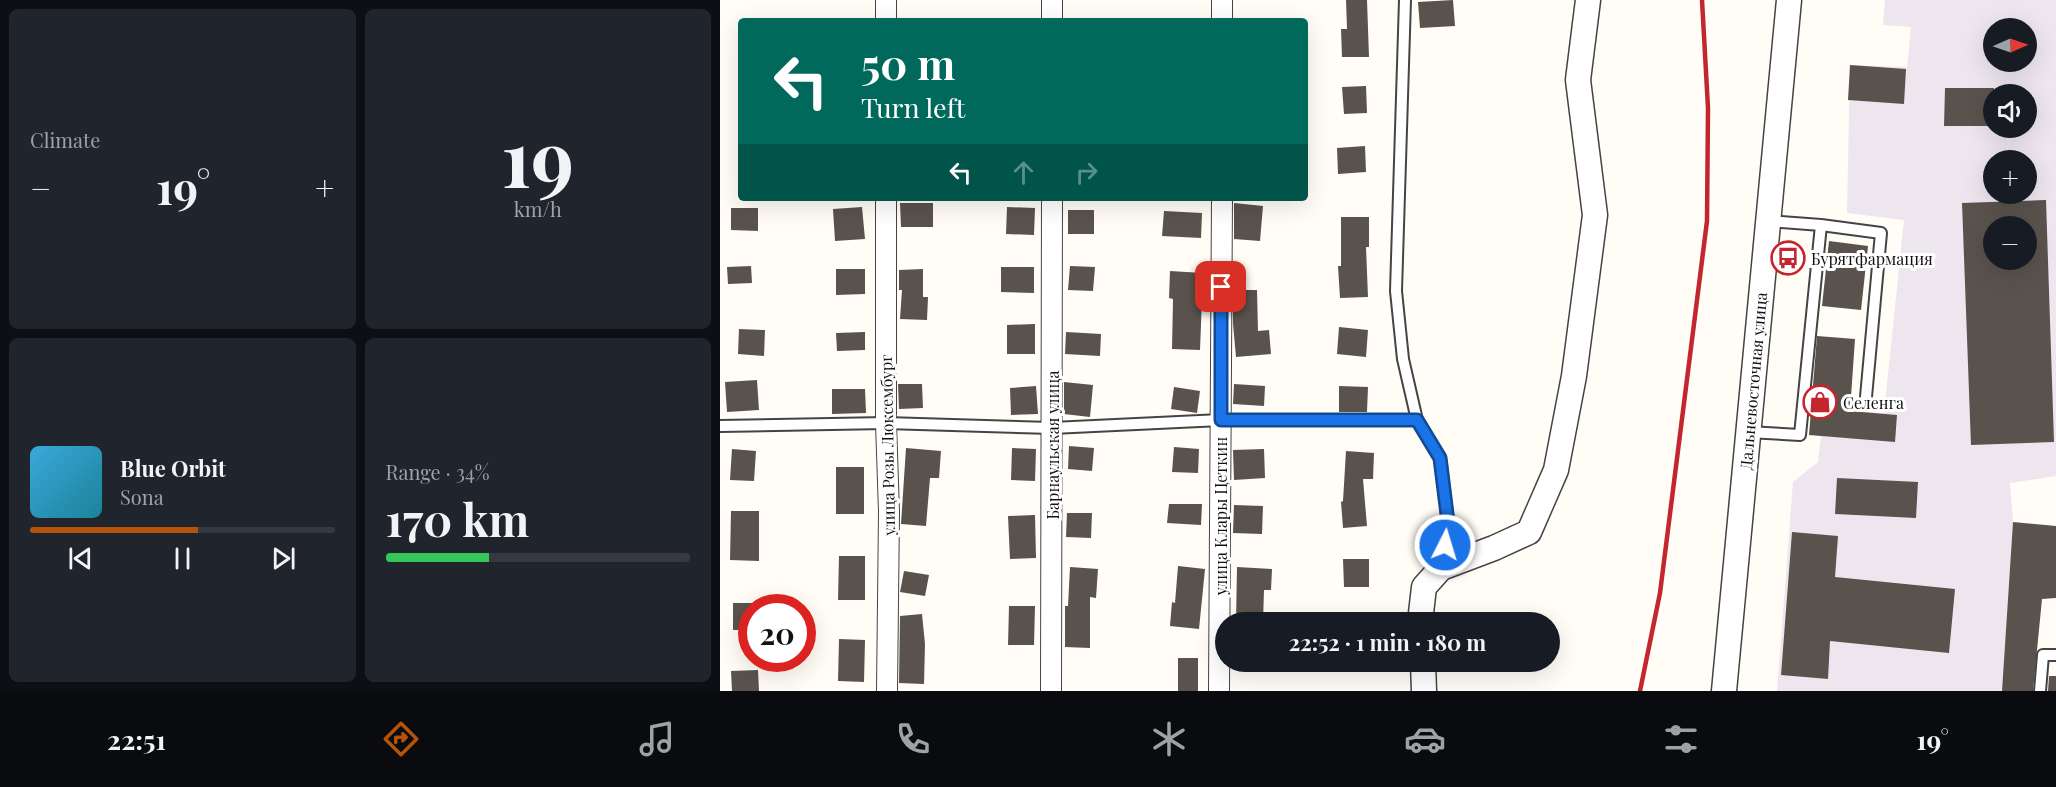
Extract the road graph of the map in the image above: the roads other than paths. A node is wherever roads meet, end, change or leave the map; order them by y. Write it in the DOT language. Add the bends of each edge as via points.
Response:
graph roads {
  1 [pos="886,0"];
  2 [pos="1052,0"];
  3 [pos="1222,0"];
  4 [pos="1405,0"];
  5 [pos="1588,0"];
  6 [pos="1789,0"];
  7 [pos="886,18"];
  8 [pos="1052,18"];
  9 [pos="1222,18"];
  10 [pos="886,201"];
  11 [pos="1052,201"];
  12 [pos="1222,201"];
  13 [pos="1768,221"];
  14 [pos="1821,225"];
  15 [pos="1866,398"];
  16 [pos="1221,420"];
  17 [pos="1417,420"];
  18 [pos="886,423"];
  19 [pos="720,426"];
  20 [pos="1052,428"];
  21 [pos="1748,432"];
  22 [pos="1441,568"];
  23 [pos="1421,612"];
  24 [pos="2056,655"];
  25 [pos="1423,672"];
  26 [pos="886,691"];
  27 [pos="1051,691"];
  28 [pos="1219,691"];
  29 [pos="1424,691"];
  30 [pos="1724,691"];
  31 [pos="2040,691"];
  1 -- 7 [label="street"];
  2 -- 8 [label="street"];
  3 -- 9 [label="street"];
  4 -- 17 [label="lane" via="1396,291 1403,359"];
  5 -- 22 [label="street" via="1578,80 1595,215 1574,376 1556,470 1528,532"];
  6 -- 13 [label="street, Дальневосточная улица"];
  10 -- 18 [label="street, улица Розы Люксембург"];
  11 -- 20 [label="street, Барнаульская улица"];
  12 -- 16 [label="street, улица Клары Цеткин"];
  13 -- 14 [label="lane"];
  13 -- 21 [label="street, Дальневосточная улица"];
  14 -- 15 [label="lane" via="1881,233"];
  14 -- 21 [label="lane" via="1800,435"];
  16 -- 17 [label="lane"];
  16 -- 20 [label="lane"];
  16 -- 28 [label="street, улица Клары Цеткин"];
  17 -- 22 [label="lane" via="1440,458 1448,522"];
  18 -- 19 [label="lane"];
  18 -- 20 [label="lane"];
  18 -- 26 [label="street, улица Розы Люксембург"];
  20 -- 27 [label="street, Барнаульская улица"];
  21 -- 30 [label="street, Дальневосточная улица"];
  22 -- 23 [label="street" via="1424,587"];
  24 -- 31 [label="lane" via="2043,655"];
  25 -- 29 [label="street"];
}
